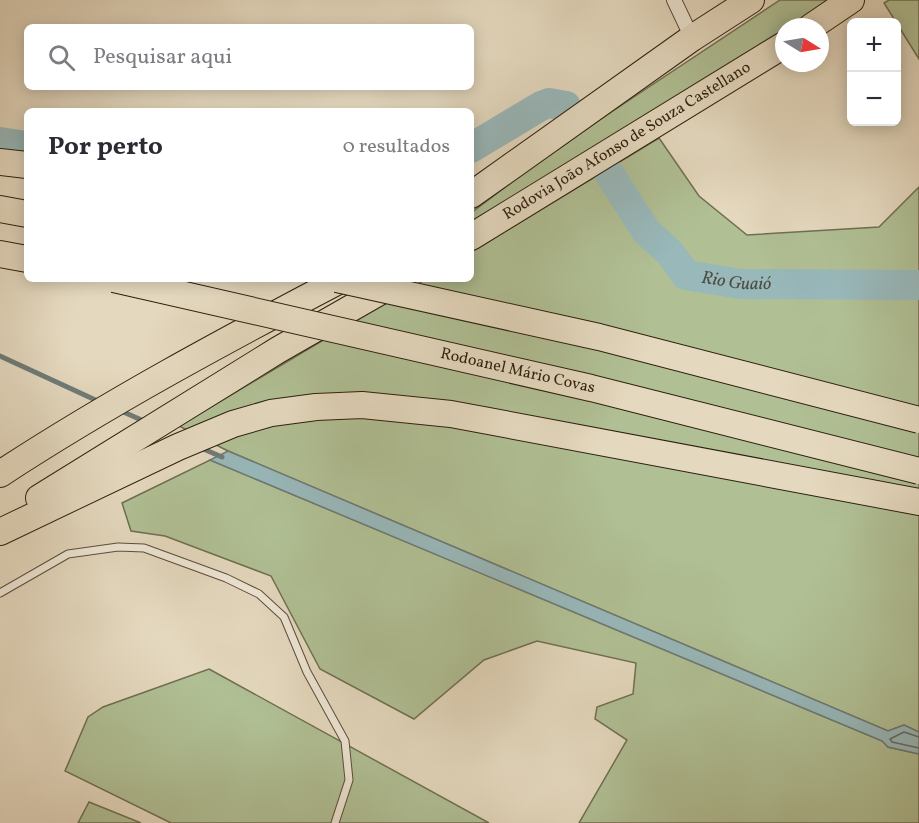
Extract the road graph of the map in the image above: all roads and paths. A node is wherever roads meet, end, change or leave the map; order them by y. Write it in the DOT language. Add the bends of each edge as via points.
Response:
graph roads {
  1 [pos="674,0"];
  2 [pos="751,0"];
  3 [pos="851,0"];
  4 [pos="824,18"];
  5 [pos="692,38"];
  6 [pos="775,51"];
  7 [pos="562,130"];
  8 [pos="0,162"];
  9 [pos="24,165"];
  10 [pos="474,175"];
  11 [pos="474,193"];
  12 [pos="0,208"];
  13 [pos="24,213"];
  14 [pos="474,235"];
  15 [pos="0,254"];
  16 [pos="24,258"];
  17 [pos="127,282"];
  18 [pos="336,282"];
  19 [pos="351,282"];
  20 [pos="397,282"];
  21 [pos="919,420"];
  22 [pos="919,471"];
  23 [pos="0,474"];
  24 [pos="919,502"];
  25 [pos="0,521"];
  26 [pos="0,532"];
  27 [pos="0,593"];
  28 [pos="335,823"];
  1 -- 5 [label="street"];
  2 -- 5 [label="highway"];
  3 -- 4 [label="highway"];
  5 -- 7 [label="highway"];
  6 -- 14 [label="highway, Rodovia João Afonso de Souza Castellano"];
  7 -- 10 [label="highway"];
  7 -- 11 [label="highway"];
  8 -- 9 [label="highway"];
  12 -- 13 [label="highway"];
  15 -- 16 [label="highway"];
  17 -- 22 [label="highway, Rodoanel Mário Covas, bridge" via="591,388"];
  18 -- 23 [label="highway" via="71,428"];
  19 -- 21 [label="highway, bridge" via="599,337"];
  20 -- 25 [label="highway"];
  24 -- 26 [label="highway" via="451,414 362,405 271,413 233,424"];
  27 -- 28 [label="lane" via="68,554 118,547 144,548 259,594 284,617 307,672 345,741 349,780"];
}
